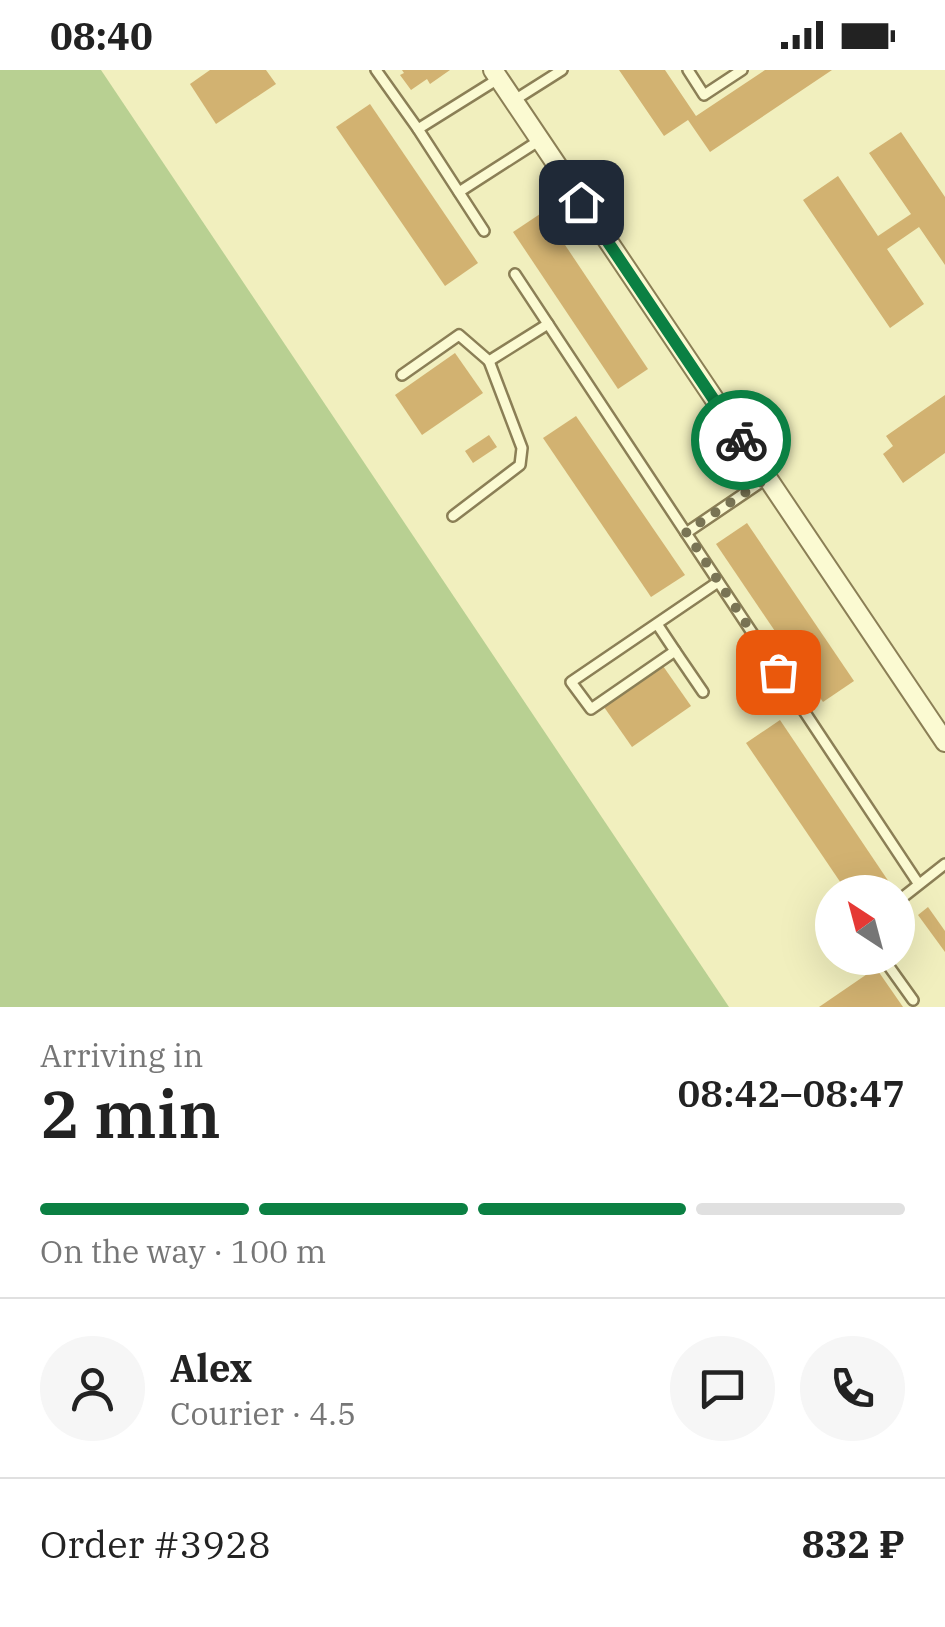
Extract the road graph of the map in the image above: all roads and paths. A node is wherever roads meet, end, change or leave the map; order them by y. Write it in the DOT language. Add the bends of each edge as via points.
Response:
graph roads {
  1 [pos="376,70"];
  2 [pos="562,70"];
  3 [pos="688,70"];
  4 [pos="742,70"];
  5 [pos="496,75"];
  6 [pos="513,100"];
  7 [pos="418,130"];
  8 [pos="540,140"];
  9 [pos="459,192"];
  10 [pos="484,231"];
  11 [pos="515,274"];
  12 [pos="548,324"];
  13 [pos="489,361"];
  14 [pos="402,375"];
  15 [pos="767,478"];
  16 [pos="453,516"];
  17 [pos="686,532"];
  18 [pos="718,582"];
  19 [pos="657,624"];
  20 [pos="675,651"];
  21 [pos="704,692"];
  22 [pos="945,742"];
  23 [pos="945,864"];
  24 [pos="918,883"];
  25 [pos="915,886"];
  26 [pos="896,975"];
  27 [pos="914,1000"];
  1 -- 7 [label="lane"];
  2 -- 6 [label="lane"];
  3 -- 4 [label="lane" via="704,94"];
  5 -- 6 [label="street"];
  5 -- 7 [label="lane"];
  6 -- 8 [label="street"];
  7 -- 9 [label="lane"];
  8 -- 9 [label="lane"];
  8 -- 15 [label="street"];
  9 -- 10 [label="lane"];
  11 -- 12 [label="lane"];
  12 -- 13 [label="lane"];
  12 -- 17 [label="lane"];
  13 -- 14 [label="lane" via="459,335"];
  13 -- 16 [label="lane" via="522,448 520,465"];
  15 -- 17 [label="lane"];
  15 -- 22 [label="street"];
  17 -- 18 [label="lane"];
  18 -- 19 [label="lane"];
  18 -- 24 [label="lane"];
  19 -- 20 [label="lane"];
  19 -- 20 [label="lane" via="572,682 591,709"];
  20 -- 21 [label="lane"];
  23 -- 24 [label="lane"];
  24 -- 25 [label="lane"];
  26 -- 27 [label="lane"];
}
